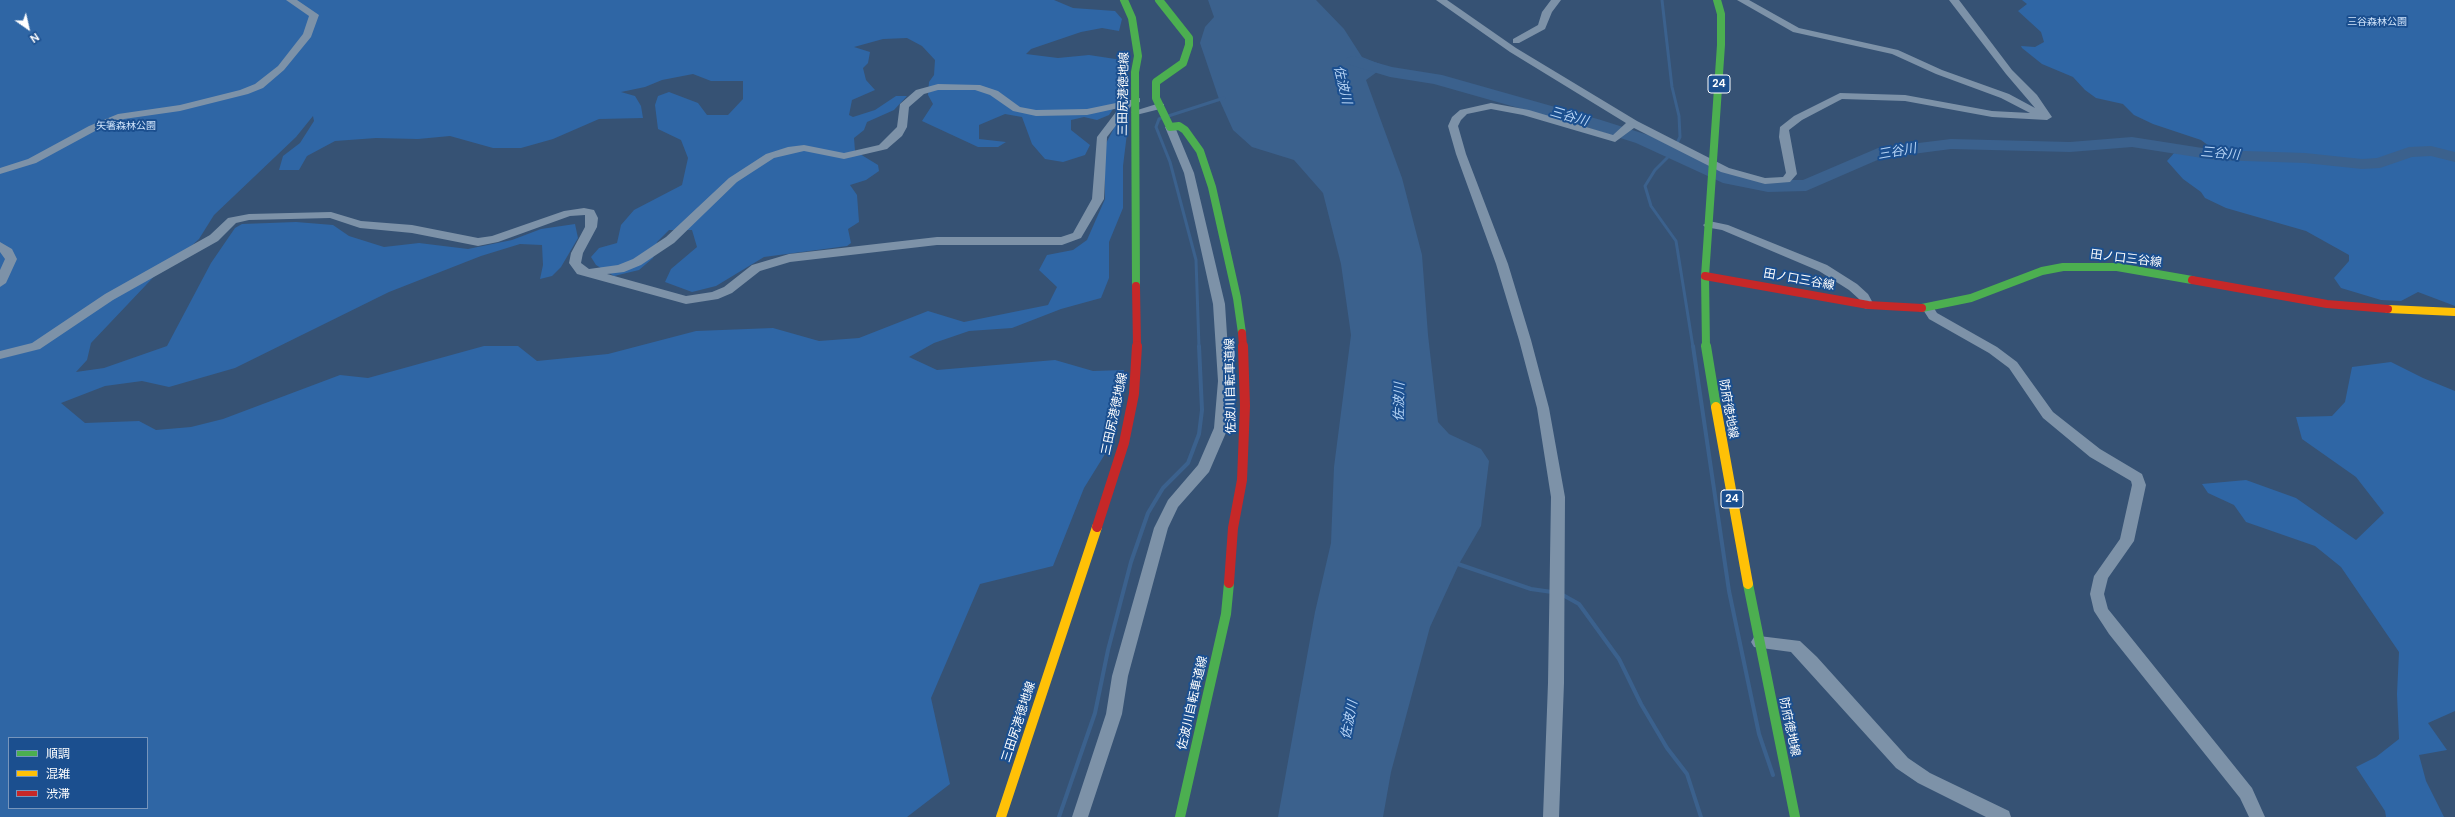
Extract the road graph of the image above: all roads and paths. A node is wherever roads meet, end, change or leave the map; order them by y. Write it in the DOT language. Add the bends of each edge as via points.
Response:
graph roads {
  1 [pos="291,0"];
  2 [pos="1124,0"];
  3 [pos="1159,0"];
  4 [pos="1441,0"];
  5 [pos="1456,0"];
  6 [pos="1556,0"];
  7 [pos="1717,0"];
  8 [pos="1742,0"];
  9 [pos="1954,0"];
  10 [pos="1516,41"];
  11 [pos="1534,63"];
  12 [pos="1132,102"];
  13 [pos="1161,108"];
  14 [pos="1136,112"];
  15 [pos="2047,117"];
  16 [pos="1169,125"];
  17 [pos="1626,129"];
  18 [pos="1714,166"];
  19 [pos="0,170"];
  20 [pos="1709,225"];
  21 [pos="0,246"];
  22 [pos="581,272"];
  23 [pos="1705,276"];
  24 [pos="0,283"];
  25 [pos="1868,305"];
  26 [pos="1928,308"];
  27 [pos="2455,312"];
  28 [pos="0,355"];
  29 [pos="1759,642"];
  30 [pos="1001,817"];
  31 [pos="1080,817"];
  32 [pos="1180,817"];
  33 [pos="1551,817"];
  34 [pos="1795,817"];
  35 [pos="2003,817"];
  36 [pos="2258,817"];
  1 -- 19 [label="street" via="314,15 308,35 281,68 259,86 180,108 122,116 93,128 32,162"];
  2 -- 12 [label="main road, 三田尻港徳地線" via="1132,18 1137,40 1138,56"];
  3 -- 13 [label="main road" via="1189,38 1187,56 1183,63 1156,82 1156,98"];
  4 -- 11 [label="street"];
  5 -- 10 [label="street"];
  6 -- 10 [label="street" via="1547,12 1542,27"];
  7 -- 18 [label="main road, 防府徳地線 / 24" via="1721,14 1721,44"];
  8 -- 15 [label="street" via="1796,30 1894,52 1938,72 2005,96"];
  9 -- 15 [label="street"];
  10 -- 11 [label="street" via="1532,55 1536,61"];
  11 -- 17 [label="street"];
  12 -- 14 [label="main road, 三田尻港徳地線"];
  12 -- 22 [label="street" via="1086,112 1036,113 1017,109 994,93 976,88 938,87 920,92 904,106 902,127 883,147 844,156 804,148 770,156 733,180 670,240 637,262 604,272"];
  12 -- 22 [label="street" via="1102,136 1098,199 1077,235 1070,239 937,241 789,258 756,268 728,290 700,300 686,300"];
  13 -- 14 [label="street"];
  13 -- 16 [label="main road"];
  14 -- 30 [label="main road, 三田尻港徳地線" via="1137,365 1134,394 1124,443 1103,510"];
  15 -- 18 [label="street" via="1992,114 1905,98 1840,96 1798,118 1784,129 1792,169 1792,174 1786,180 1765,181"];
  16 -- 31 [label="street" via="1190,173 1219,304 1224,381 1221,428 1204,468 1173,504 1161,528 1120,676 1114,714"];
  16 -- 32 [label="main road, 佐波川自転車道線" via="1179,126 1185,130 1200,151 1212,187 1237,298 1243,343 1245,406 1242,480 1233,528 1226,614"];
  17 -- 18 [label="street"];
  17 -- 33 [label="street" via="1615,139 1608,138 1525,112 1491,106 1464,112 1456,119 1454,126 1461,154 1502,264 1525,340 1543,408 1558,497 1556,684"];
  18 -- 20 [label="main road, 防府徳地線 / 24"];
  20 -- 23 [label="main road, 防府徳地線 / 24"];
  20 -- 25 [label="street" via="1724,227 1823,268 1853,287 1864,297"];
  21 -- 24 [label="street" via="8,252 11,259"];
  22 -- 28 [label="street" via="575,263 577,253 591,227 592,218 590,212 584,211 568,213 494,239 478,242 425,230 360,224 331,215 240,218 226,224 222,231 205,244 109,297 52,337 36,346"];
  23 -- 25 [label="main road, 田ノ口三谷線"];
  23 -- 29 [label="main road, 防府徳地線 / 24" via="1706,350"];
  25 -- 26 [label="main road, 田ノ口三谷線"];
  26 -- 27 [label="main road, 田ノ口三谷線" via="1971,298 2042,271 2091,266 2117,267 2327,304"];
  26 -- 36 [label="street" via="1933,316 2014,365 2048,415 2095,453 2138,478 2139,485 2128,541 2101,576 2097,594 2101,612 2246,793"];
  29 -- 34 [label="main road, 防府徳地線 / 24"];
  29 -- 35 [label="street" via="1795,646 1902,763 1924,778"];
}
